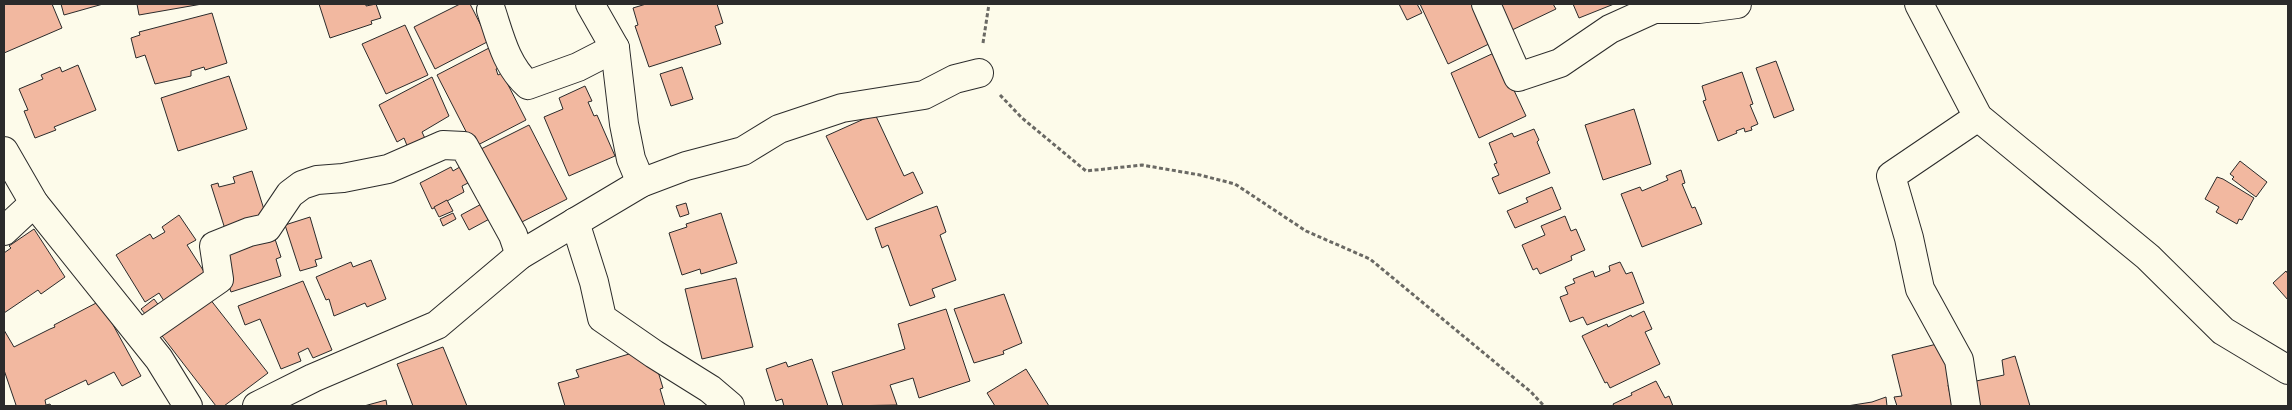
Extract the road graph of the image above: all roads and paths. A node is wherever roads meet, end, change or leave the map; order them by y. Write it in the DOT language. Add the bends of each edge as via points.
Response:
graph roads {
  1 [pos="590,4"];
  2 [pos="989,4"];
  3 [pos="1486,4"];
  4 [pos="1737,4"];
  5 [pos="1919,4"];
  6 [pos="491,10"];
  7 [pos="615,48"];
  8 [pos="979,73"];
  9 [pos="1978,117"];
  10 [pos="4,151"];
  11 [pos="641,184"];
  12 [pos="34,203"];
  13 [pos="575,222"];
  14 [pos="4,231"];
  15 [pos="520,255"];
  16 [pos="140,334"];
  17 [pos="2288,370"];
  18 [pos="188,406"];
  19 [pos="257,406"];
  20 [pos="730,406"];
  21 [pos="1544,406"];
  22 [pos="1966,406"];
  1 -- 7 [label="street"];
  2 -- 8 [label="path"];
  3 -- 4 [label="street" via="1518,77 1560,63 1610,29 1654,9 1699,9"];
  5 -- 9 [label="street"];
  6 -- 7 [label="street" via="505,52 517,75 528,85 578,67"];
  7 -- 11 [label="street" via="624,124 631,159"];
  8 -- 11 [label="street" via="955,79 924,95 842,108 779,130 743,151 686,166"];
  8 -- 21 [label="path" via="1022,118 1086,171 1142,165 1200,174 1235,184 1306,231 1370,259"];
  9 -- 17 [label="street" via="2148,258 2223,331"];
  9 -- 22 [label="street" via="1891,176 1920,288 1959,360"];
  10 -- 12 [label="street"];
  11 -- 13 [label="street"];
  12 -- 14 [label="street"];
  12 -- 16 [label="street"];
  13 -- 15 [label="street"];
  13 -- 20 [label="street" via="602,318 710,389"];
  15 -- 16 [label="street" via="513,235 464,146 444,145 388,168 302,185 290,194 267,228 214,246 219,279"];
  15 -- 19 [label="street" via="438,325 313,378"];
  16 -- 18 [label="street"];
}
